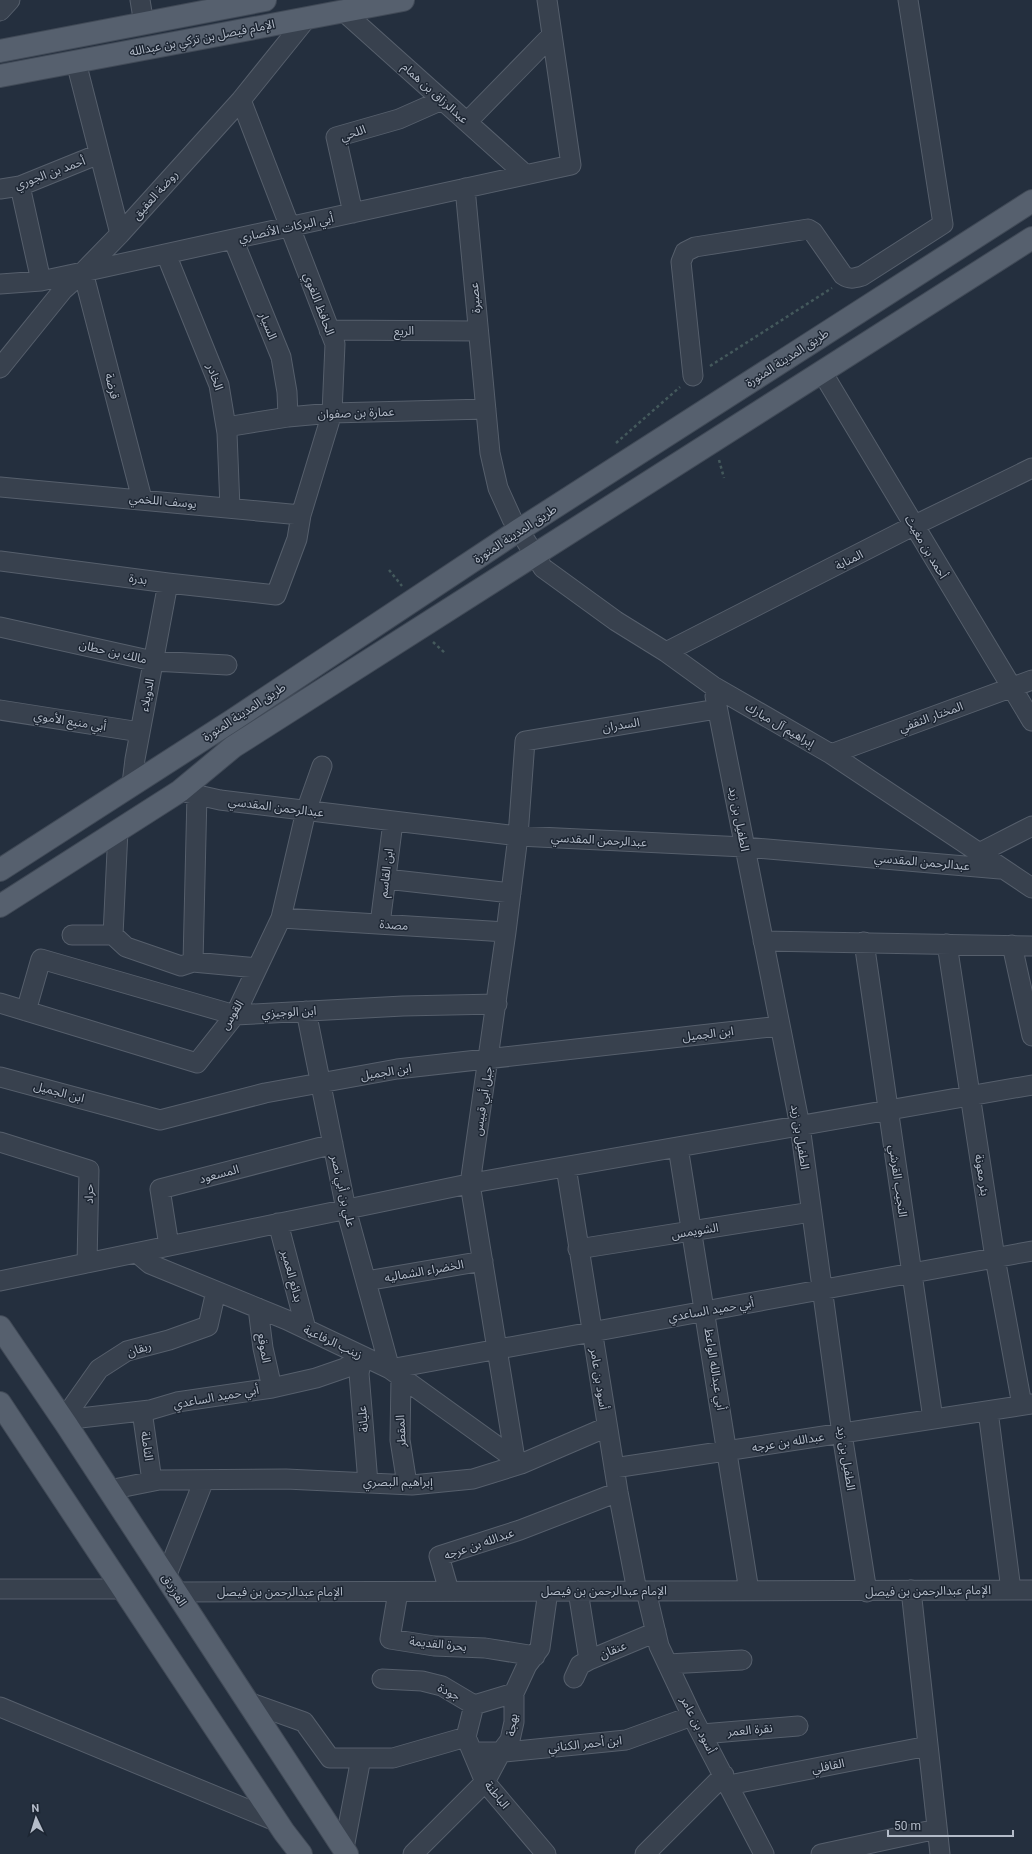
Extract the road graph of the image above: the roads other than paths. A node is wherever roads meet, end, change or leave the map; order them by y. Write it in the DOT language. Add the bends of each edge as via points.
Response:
graph roads {
  1 [pos="10,0"];
  2 [pos="140,0"];
  3 [pos="265,0"];
  4 [pos="403,0"];
  5 [pos="547,0"];
  6 [pos="908,0"];
  7 [pos="0,11"];
  8 [pos="343,11"];
  9 [pos="307,18"];
  10 [pos="144,24"];
  11 [pos="552,35"];
  12 [pos="0,51"];
  13 [pos="76,62"];
  14 [pos="0,76"];
  15 [pos="242,100"];
  16 [pos="442,100"];
  17 [pos="467,122"];
  18 [pos="100,154"];
  19 [pos="526,175"];
  20 [pos="20,186"];
  21 [pos="465,188"];
  22 [pos="0,189"];
  23 [pos="1032,201"];
  24 [pos="352,213"];
  25 [pos="290,227"];
  26 [pos="120,234"];
  27 [pos="1032,238"];
  28 [pos="233,239"];
  29 [pos="166,254"];
  30 [pos="83,272"];
  31 [pos="41,281"];
  32 [pos="0,284"];
  33 [pos="329,330"];
  34 [pos="478,331"];
  35 [pos="0,368"];
  36 [pos="822,372"];
  37 [pos="693,376"];
  38 [pos="486,409"];
  39 [pos="332,413"];
  40 [pos="288,417"];
  41 [pos="226,427"];
  42 [pos="1032,468"];
  43 [pos="0,487"];
  44 [pos="142,499"];
  45 [pos="230,508"];
  46 [pos="301,515"];
  47 [pos="913,526"];
  48 [pos="519,530"];
  49 [pos="534,555"];
  50 [pos="0,561"];
  51 [pos="168,583"];
  52 [pos="0,627"];
  53 [pos="666,652"];
  54 [pos="153,661"];
  55 [pos="227,665"];
  56 [pos="1032,680"];
  57 [pos="713,686"];
  58 [pos="1011,687"];
  59 [pos="717,709"];
  60 [pos="0,710"];
  61 [pos="1032,721"];
  62 [pos="140,732"];
  63 [pos="525,741"];
  64 [pos="831,754"];
  65 [pos="322,766"];
  66 [pos="132,784"];
  67 [pos="188,793"];
  68 [pos="306,810"];
  69 [pos="392,822"];
  70 [pos="1032,826"];
  71 [pos="118,830"];
  72 [pos="518,836"];
  73 [pos="744,847"];
  74 [pos="979,853"];
  75 [pos="1002,869"];
  76 [pos="0,870"];
  77 [pos="386,879"];
  78 [pos="1032,888"];
  79 [pos="511,893"];
  80 [pos="0,906"];
  81 [pos="281,918"];
  82 [pos="380,924"];
  83 [pos="506,932"];
  84 [pos="72,935"];
  85 [pos="113,935"];
  86 [pos="763,941"];
  87 [pos="864,942"];
  88 [pos="947,944"];
  89 [pos="1012,946"];
  90 [pos="1032,946"];
  91 [pos="193,962"];
  92 [pos="257,968"];
  93 [pos="0,1003"];
  94 [pos="497,1004"];
  95 [pos="26,1011"];
  96 [pos="306,1011"];
  97 [pos="235,1015"];
  98 [pos="780,1026"];
  99 [pos="1032,1036"];
  100 [pos="489,1060"];
  101 [pos="0,1076"];
  102 [pos="320,1083"];
  103 [pos="1032,1085"];
  104 [pos="970,1096"];
  105 [pos="888,1110"];
  106 [pos="800,1126"];
  107 [pos="0,1142"];
  108 [pos="333,1144"];
  109 [pos="678,1147"];
  110 [pos="566,1167"];
  111 [pos="470,1184"];
  112 [pos="346,1209"];
  113 [pos="812,1212"];
  114 [pos="278,1224"];
  115 [pos="692,1232"];
  116 [pos="169,1246"];
  117 [pos="578,1249"];
  118 [pos="1032,1252"];
  119 [pos="137,1253"];
  120 [pos="995,1258"];
  121 [pos="483,1262"];
  122 [pos="87,1263"];
  123 [pos="912,1273"];
  124 [pos="0,1281"];
  125 [pos="366,1281"];
  126 [pos="822,1290"];
  127 [pos="216,1291"];
  128 [pos="258,1308"];
  129 [pos="706,1311"];
  130 [pos="0,1327"];
  131 [pos="306,1329"];
  132 [pos="592,1332"];
  133 [pos="497,1349"];
  134 [pos="364,1356"];
  135 [pos="395,1373"];
  136 [pos="272,1388"];
  137 [pos="0,1403"];
  138 [pos="1027,1404"];
  139 [pos="142,1411"];
  140 [pos="988,1411"];
  141 [pos="933,1419"];
  142 [pos="63,1420"];
  143 [pos="607,1427"];
  144 [pos="842,1434"];
  145 [pos="727,1451"];
  146 [pos="515,1459"];
  147 [pos="614,1468"];
  148 [pos="204,1480"];
  149 [pos="152,1481"];
  150 [pos="368,1483"];
  151 [pos="407,1484"];
  152 [pos="109,1490"];
  153 [pos="618,1492"];
  154 [pos="171,1585"];
  155 [pos="0,1589"];
  156 [pos="124,1589"];
  157 [pos="911,1590"];
  158 [pos="1010,1590"];
  159 [pos="1032,1590"];
  160 [pos="449,1591"];
  161 [pos="548,1591"];
  162 [pos="578,1591"];
  163 [pos="641,1591"];
  164 [pos="749,1591"];
  165 [pos="398,1592"];
  166 [pos="867,1592"];
  167 [pos="656,1632"];
  168 [pos="535,1656"];
  169 [pos="589,1660"];
  170 [pos="742,1660"];
  171 [pos="668,1664"];
  172 [pos="574,1678"];
  173 [pos="382,1679"];
  174 [pos="514,1693"];
  175 [pos="248,1702"];
  176 [pos="474,1705"];
  177 [pos="0,1707"];
  178 [pos="692,1716"];
  179 [pos="798,1726"];
  180 [pos="702,1734"];
  181 [pos="470,1744"];
  182 [pos="928,1746"];
  183 [pos="501,1752"];
  184 [pos="361,1758"];
  185 [pos="727,1780"];
  186 [pos="485,1782"];
  187 [pos="278,1822"];
  188 [pos="937,1829"];
  189 [pos="346,1851"];
  190 [pos="301,1854"];
  191 [pos="413,1854"];
  192 [pos="546,1854"];
  193 [pos="645,1854"];
  194 [pos="764,1854"];
  195 [pos="821,1854"];
  196 [pos="940,1854"];
  1 -- 7 [label="street"];
  2 -- 10 [label="street"];
  3 -- 10 [label="main road, الإمام فيصل بن تركي بن عبدالله"];
  4 -- 8 [label="main road, الإمام فيصل بن تركي بن عبدالله"];
  5 -- 11 [label="street"];
  6 -- 37 [label="street" via="943,224 862,276 848,278 843,275 808,228 695,247 684,252 681,262"];
  8 -- 9 [label="main road, الإمام فيصل بن تركي بن عبدالله"];
  8 -- 16 [label="street, عبدالرزاق بن همام"];
  9 -- 13 [label="main road, الإمام فيصل بن تركي بن عبدالله"];
  9 -- 15 [label="street, روضة العقيق"];
  10 -- 12 [label="main road, الإمام فيصل بن تركي بن عبدالله"];
  11 -- 17 [label="street"];
  11 -- 19 [label="street, أبي البركات الأنصاري" via="571,165"];
  13 -- 14 [label="main road, الإمام فيصل بن تركي بن عبدالله"];
  13 -- 18 [label="street"];
  15 -- 25 [label="street, الحافظ اللغوي"];
  15 -- 26 [label="street, روضة العقيق"];
  16 -- 17 [label="street, عبدالرزاق بن همام"];
  16 -- 24 [label="street, اللحي" via="399,119 336,136"];
  17 -- 19 [label="street, عبدالرزاق بن همام"];
  18 -- 20 [label="street, أحمد بن الجوري"];
  18 -- 26 [label="street"];
  19 -- 21 [label="street, أبي البركات الأنصاري"];
  20 -- 22 [label="street, أحمد بن الجوري"];
  20 -- 31 [label="street"];
  21 -- 24 [label="street, أبي البركات الأنصاري"];
  21 -- 34 [label="street, عصيرة"];
  23 -- 48 [label="main road, طريق المدينة المنورة"];
  24 -- 25 [label="street, أبي البركات الأنصاري"];
  25 -- 28 [label="street, أبي البركات الأنصاري"];
  25 -- 33 [label="street, الحافظ اللغوي"];
  26 -- 30 [label="street, روضة العقيق"];
  27 -- 36 [label="main road, طريق المدينة المنورة"];
  28 -- 29 [label="street, أبي البركات الأنصاري"];
  28 -- 40 [label="street, السيار" via="281,357"];
  29 -- 30 [label="street, أبي البركات الأنصاري"];
  29 -- 41 [label="street, الخادر" via="219,385"];
  30 -- 31 [label="street, أبي البركات الأنصاري"];
  30 -- 35 [label="street, روضة العقيق" via="63,290"];
  30 -- 44 [label="street, قرضة"];
  31 -- 32 [label="street, أبي البركات الأنصاري"];
  33 -- 34 [label="street, الريع"];
  33 -- 39 [label="street, الحافظ اللغوي" via="335,344"];
  34 -- 38 [label="street, عصيرة"];
  36 -- 47 [label="street, أحمد بن مغيث"];
  36 -- 49 [label="main road, طريق المدينة المنورة"];
  38 -- 39 [label="street, عمارة بن صفوان"];
  38 -- 48 [label="street, عصيرة" via="490,453 498,488"];
  39 -- 40 [label="street, عمارة بن صفوان"];
  39 -- 46 [label="street, الحافظ اللغوي"];
  40 -- 41 [label="street, عمارة بن صفوان"];
  41 -- 45 [label="street, الخادر"];
  42 -- 47 [label="street, المنابة"];
  43 -- 44 [label="street, يوسف اللخمي"];
  44 -- 45 [label="street, يوسف اللخمي"];
  45 -- 46 [label="street, يوسف اللخمي"];
  46 -- 51 [label="street, بدرة" via="297,539 276,595"];
  47 -- 53 [label="street, المنابة"];
  47 -- 58 [label="street, أحمد بن مغيث"];
  48 -- 49 [label="street, إبراهيم آل مبارك"];
  48 -- 66 [label="main road, طريق المدينة المنورة"];
  49 -- 53 [label="street, إبراهيم آل مبارك" via="543,568 616,622"];
  49 -- 67 [label="main road, طريق المدينة المنورة" via="233,747"];
  50 -- 51 [label="street, بدرة"];
  51 -- 54 [label="street, الدويلاء"];
  52 -- 54 [label="street, مالك بن حطان"];
  53 -- 57 [label="street, إبراهيم آل مبارك"];
  54 -- 55 [label="street, مالك بن حطان"];
  54 -- 62 [label="street, الدويلاء"];
  56 -- 58 [label="street, المختار الثقفي"];
  57 -- 59 [label="street, الطفيل بن زيد"];
  57 -- 64 [label="street, إبراهيم آل مبارك"];
  58 -- 61 [label="street, أحمد بن مغيث"];
  58 -- 64 [label="street, المختار الثقفي"];
  59 -- 63 [label="street, السدران"];
  59 -- 73 [label="street, الطفيل بن زيد"];
  60 -- 62 [label="street, أبي منيع الأموي"];
  62 -- 66 [label="street, الدويلاء"];
  63 -- 72 [label="street, جبل أبي قبيس"];
  64 -- 74 [label="street, إبراهيم آل مبارك"];
  65 -- 68 [label="street, القوس"];
  66 -- 76 [label="main road, طريق المدينة المنورة"];
  67 -- 68 [label="street, عبدالرحمن المقدسي" via="220,800"];
  67 -- 71 [label="main road, طريق المدينة المنورة"];
  67 -- 91 [label="street"];
  68 -- 69 [label="street, عبدالرحمن المقدسي"];
  68 -- 81 [label="street, القوس"];
  69 -- 72 [label="street, عبدالرحمن المقدسي"];
  69 -- 77 [label="street, ابن القاسم"];
  70 -- 74 [label="street, عبدالرحمن المقدسي"];
  71 -- 80 [label="main road, طريق المدينة المنورة"];
  71 -- 85 [label="street"];
  72 -- 73 [label="street, عبدالرحمن المقدسي"];
  72 -- 79 [label="street, جبل أبي قبيس"];
  73 -- 75 [label="street, عبدالرحمن المقدسي"];
  73 -- 86 [label="street, الطفيل بن زيد"];
  74 -- 75 [label="street, إبراهيم آل مبارك"];
  75 -- 78 [label="street, إبراهيم آل مبارك"];
  77 -- 79 [label="street"];
  77 -- 82 [label="street, ابن القاسم"];
  79 -- 83 [label="street, جبل أبي قبيس"];
  81 -- 82 [label="street, مصدة"];
  81 -- 92 [label="street, القوس"];
  82 -- 83 [label="street, مصدة"];
  83 -- 94 [label="street, جبل أبي قبيس"];
  84 -- 85 [label="street"];
  85 -- 91 [label="street" via="126,947 181,966"];
  86 -- 87 [label="street"];
  86 -- 98 [label="street, الطفيل بن زيد"];
  87 -- 88 [label="street"];
  87 -- 105 [label="street, النجيب القرشي"];
  88 -- 89 [label="street"];
  88 -- 104 [label="street, بئر معونة"];
  89 -- 90 [label="street"];
  89 -- 99 [label="street"];
  91 -- 92 [label="street"];
  92 -- 97 [label="street, القوس"];
  93 -- 95 [label="street, القوس"];
  94 -- 96 [label="street, ابن الوجيزي"];
  94 -- 100 [label="street, جبل أبي قبيس"];
  95 -- 97 [label="street, القوس" via="197,1063"];
  95 -- 97 [label="street, ابن الوجيزي" via="41,959"];
  96 -- 97 [label="street, ابن الوجيزي"];
  96 -- 102 [label="street, علي بن أبي نصر"];
  98 -- 100 [label="street, ابن الجميل"];
  98 -- 106 [label="street, الطفيل بن زيد"];
  100 -- 102 [label="street, ابن الجميل" via="397,1069"];
  100 -- 111 [label="street, جبل أبي قبيس"];
  101 -- 102 [label="street, ابن الجميل" via="160,1120 265,1093"];
  102 -- 108 [label="street, علي بن أبي نصر"];
  103 -- 104 [label="street"];
  104 -- 105 [label="street"];
  104 -- 120 [label="street, بئر معونة"];
  105 -- 106 [label="street"];
  105 -- 123 [label="street, النجيب القرشي"];
  106 -- 109 [label="street"];
  106 -- 113 [label="street, الطفيل بن زيد"];
  107 -- 122 [label="street, حراد" via="89,1170"];
  108 -- 112 [label="street, علي بن أبي نصر"];
  108 -- 116 [label="street, المسعود" via="160,1189"];
  109 -- 110 [label="street"];
  109 -- 115 [label="street, أبي عبدالله الواعظ"];
  110 -- 111 [label="street"];
  110 -- 117 [label="street, أسود بن عامر"];
  111 -- 112 [label="street"];
  111 -- 121 [label="street, جبل أبي قبيس"];
  112 -- 114 [label="street"];
  112 -- 125 [label="street, علي بن أبي نصر"];
  113 -- 115 [label="street, الشويمس"];
  113 -- 126 [label="street, الطفيل بن زيد"];
  114 -- 116 [label="street"];
  114 -- 131 [label="street, بدائع العمير"];
  115 -- 117 [label="street, الشويمس"];
  115 -- 129 [label="street, أبي عبدالله الواعظ"];
  116 -- 119 [label="street"];
  117 -- 132 [label="street, أسود بن عامر"];
  118 -- 120 [label="street, أبي حميد الساعدي"];
  119 -- 122 [label="street"];
  119 -- 127 [label="street, زينب الرفاعية" via="150,1264"];
  120 -- 123 [label="street, أبي حميد الساعدي"];
  120 -- 138 [label="street, بئر معونة"];
  121 -- 125 [label="street, الخضراء الشماليه"];
  121 -- 133 [label="street, جبل أبي قبيس"];
  122 -- 124 [label="street"];
  123 -- 126 [label="street, أبي حميد الساعدي"];
  123 -- 141 [label="street, النجيب القرشي"];
  125 -- 135 [label="street, علي بن أبي نصر"];
  126 -- 129 [label="street, أبي حميد الساعدي"];
  126 -- 144 [label="street, الطفيل بن زيد"];
  127 -- 128 [label="street, زينب الرفاعية"];
  127 -- 142 [label="street, ربقان" via="208,1326 127,1351 99,1369"];
  128 -- 131 [label="street, زينب الرفاعية"];
  128 -- 136 [label="street, الموقع"];
  129 -- 132 [label="street, أبي حميد الساعدي"];
  129 -- 145 [label="street, أبي عبدالله الواعظ"];
  130 -- 142 [label="main road, الفرزدق"];
  131 -- 134 [label="street, زينب الرفاعية"];
  132 -- 133 [label="street, أبي حميد الساعدي"];
  132 -- 143 [label="street, أسود بن عامر"];
  133 -- 135 [label="street, أبي حميد الساعدي"];
  133 -- 146 [label="street, جبل أبي قبيس"];
  134 -- 135 [label="street, زينب الرفاعية"];
  134 -- 136 [label="street, أبي حميد الساعدي" via="316,1378"];
  134 -- 150 [label="street, عليانة" via="359,1373"];
  135 -- 146 [label="street, زينب الرفاعية"];
  135 -- 151 [label="street, المقطر" via="400,1440"];
  136 -- 139 [label="street, أبي حميد الساعدي" via="177,1402"];
  137 -- 156 [label="main road"];
  138 -- 140 [label="street, عبدالله بن عرجه"];
  139 -- 142 [label="street, أبي حميد الساعدي"];
  139 -- 149 [label="street, الثاملة"];
  140 -- 141 [label="street, عبدالله بن عرجه"];
  140 -- 158 [label="street"];
  141 -- 144 [label="street, عبدالله بن عرجه"];
  142 -- 152 [label="main road, الفرزدق"];
  143 -- 147 [label="street, أسود بن عامر"];
  143 -- 151 [label="street, إبراهيم البصري" via="521,1464 473,1479"];
  144 -- 145 [label="street, عبدالله بن عرجه"];
  144 -- 166 [label="street, الطفيل بن زيد"];
  145 -- 147 [label="street, عبدالله بن عرجه"];
  145 -- 164 [label="street, أبي عبدالله الواعظ"];
  147 -- 153 [label="street, أسود بن عامر"];
  148 -- 149 [label="street, إبراهيم البصري"];
  148 -- 150 [label="street, إبراهيم البصري" via="286,1479"];
  148 -- 154 [label="street"];
  149 -- 152 [label="street, إبراهيم البصري"];
  150 -- 151 [label="street, إبراهيم البصري"];
  152 -- 154 [label="main road, الفرزدق"];
  153 -- 160 [label="street, عبدالله بن عرجه" via="520,1530 439,1556"];
  153 -- 163 [label="street, أسود بن عامر"];
  154 -- 165 [label="street, الإمام عبدالرحمن بن فيصل"];
  154 -- 175 [label="main road, الفرزدق"];
  155 -- 156 [label="street"];
  156 -- 187 [label="main road"];
  157 -- 158 [label="street, الإمام عبدالرحمن بن فيصل"];
  157 -- 166 [label="street, الإمام عبدالرحمن بن فيصل"];
  157 -- 182 [label="street"];
  158 -- 159 [label="street, الإمام عبدالرحمن بن فيصل"];
  160 -- 161 [label="street, الإمام عبدالرحمن بن فيصل"];
  160 -- 165 [label="street, الإمام عبدالرحمن بن فيصل"];
  161 -- 162 [label="street, الإمام عبدالرحمن بن فيصل"];
  161 -- 168 [label="street, بهجة" via="540,1648"];
  162 -- 163 [label="street, الإمام عبدالرحمن بن فيصل"];
  162 -- 169 [label="street, عنقان"];
  163 -- 164 [label="street, الإمام عبدالرحمن بن فيصل"];
  163 -- 167 [label="street, أسود بن عامر"];
  164 -- 166 [label="street, الإمام عبدالرحمن بن فيصل"];
  165 -- 168 [label="street, بحرة القديمة" via="390,1639 434,1646 485,1648"];
  167 -- 169 [label="street, عنقان"];
  167 -- 171 [label="street, أسود بن عامر" via="659,1646"];
  168 -- 174 [label="street, بهجة" via="527,1666"];
  169 -- 172 [label="street" via="580,1665"];
  170 -- 171 [label="street"];
  171 -- 178 [label="street, أسود بن عامر"];
  173 -- 176 [label="street, جودة" via="422,1681 442,1686"];
  174 -- 176 [label="street, جودة"];
  174 -- 183 [label="street, بهجة" via="514,1722 510,1740"];
  175 -- 184 [label="street, ابن أحمر الكناني" via="304,1722 330,1758"];
  175 -- 189 [label="main road, الفرزدق"];
  176 -- 181 [label="street"];
  177 -- 187 [label="street"];
  178 -- 180 [label="street, أسود بن عامر"];
  178 -- 183 [label="street, ابن أحمر الكناني" via="626,1740"];
  179 -- 180 [label="street, نقرة العمر"];
  180 -- 185 [label="street, أسود بن عامر"];
  181 -- 183 [label="street, ابن أحمر الكناني"];
  181 -- 184 [label="street, ابن أحمر الكناني" via="393,1758"];
  181 -- 186 [label="street, الباطنة"];
  182 -- 185 [label="street, القافلي"];
  182 -- 188 [label="street"];
  183 -- 186 [label="street, بهجة"];
  184 -- 189 [label="street"];
  185 -- 193 [label="street"];
  185 -- 194 [label="street, أسود بن عامر"];
  186 -- 191 [label="street, بهجة"];
  186 -- 192 [label="street, الباطنة"];
  187 -- 190 [label="main road"];
  188 -- 195 [label="street"];
  188 -- 196 [label="street"];
}
